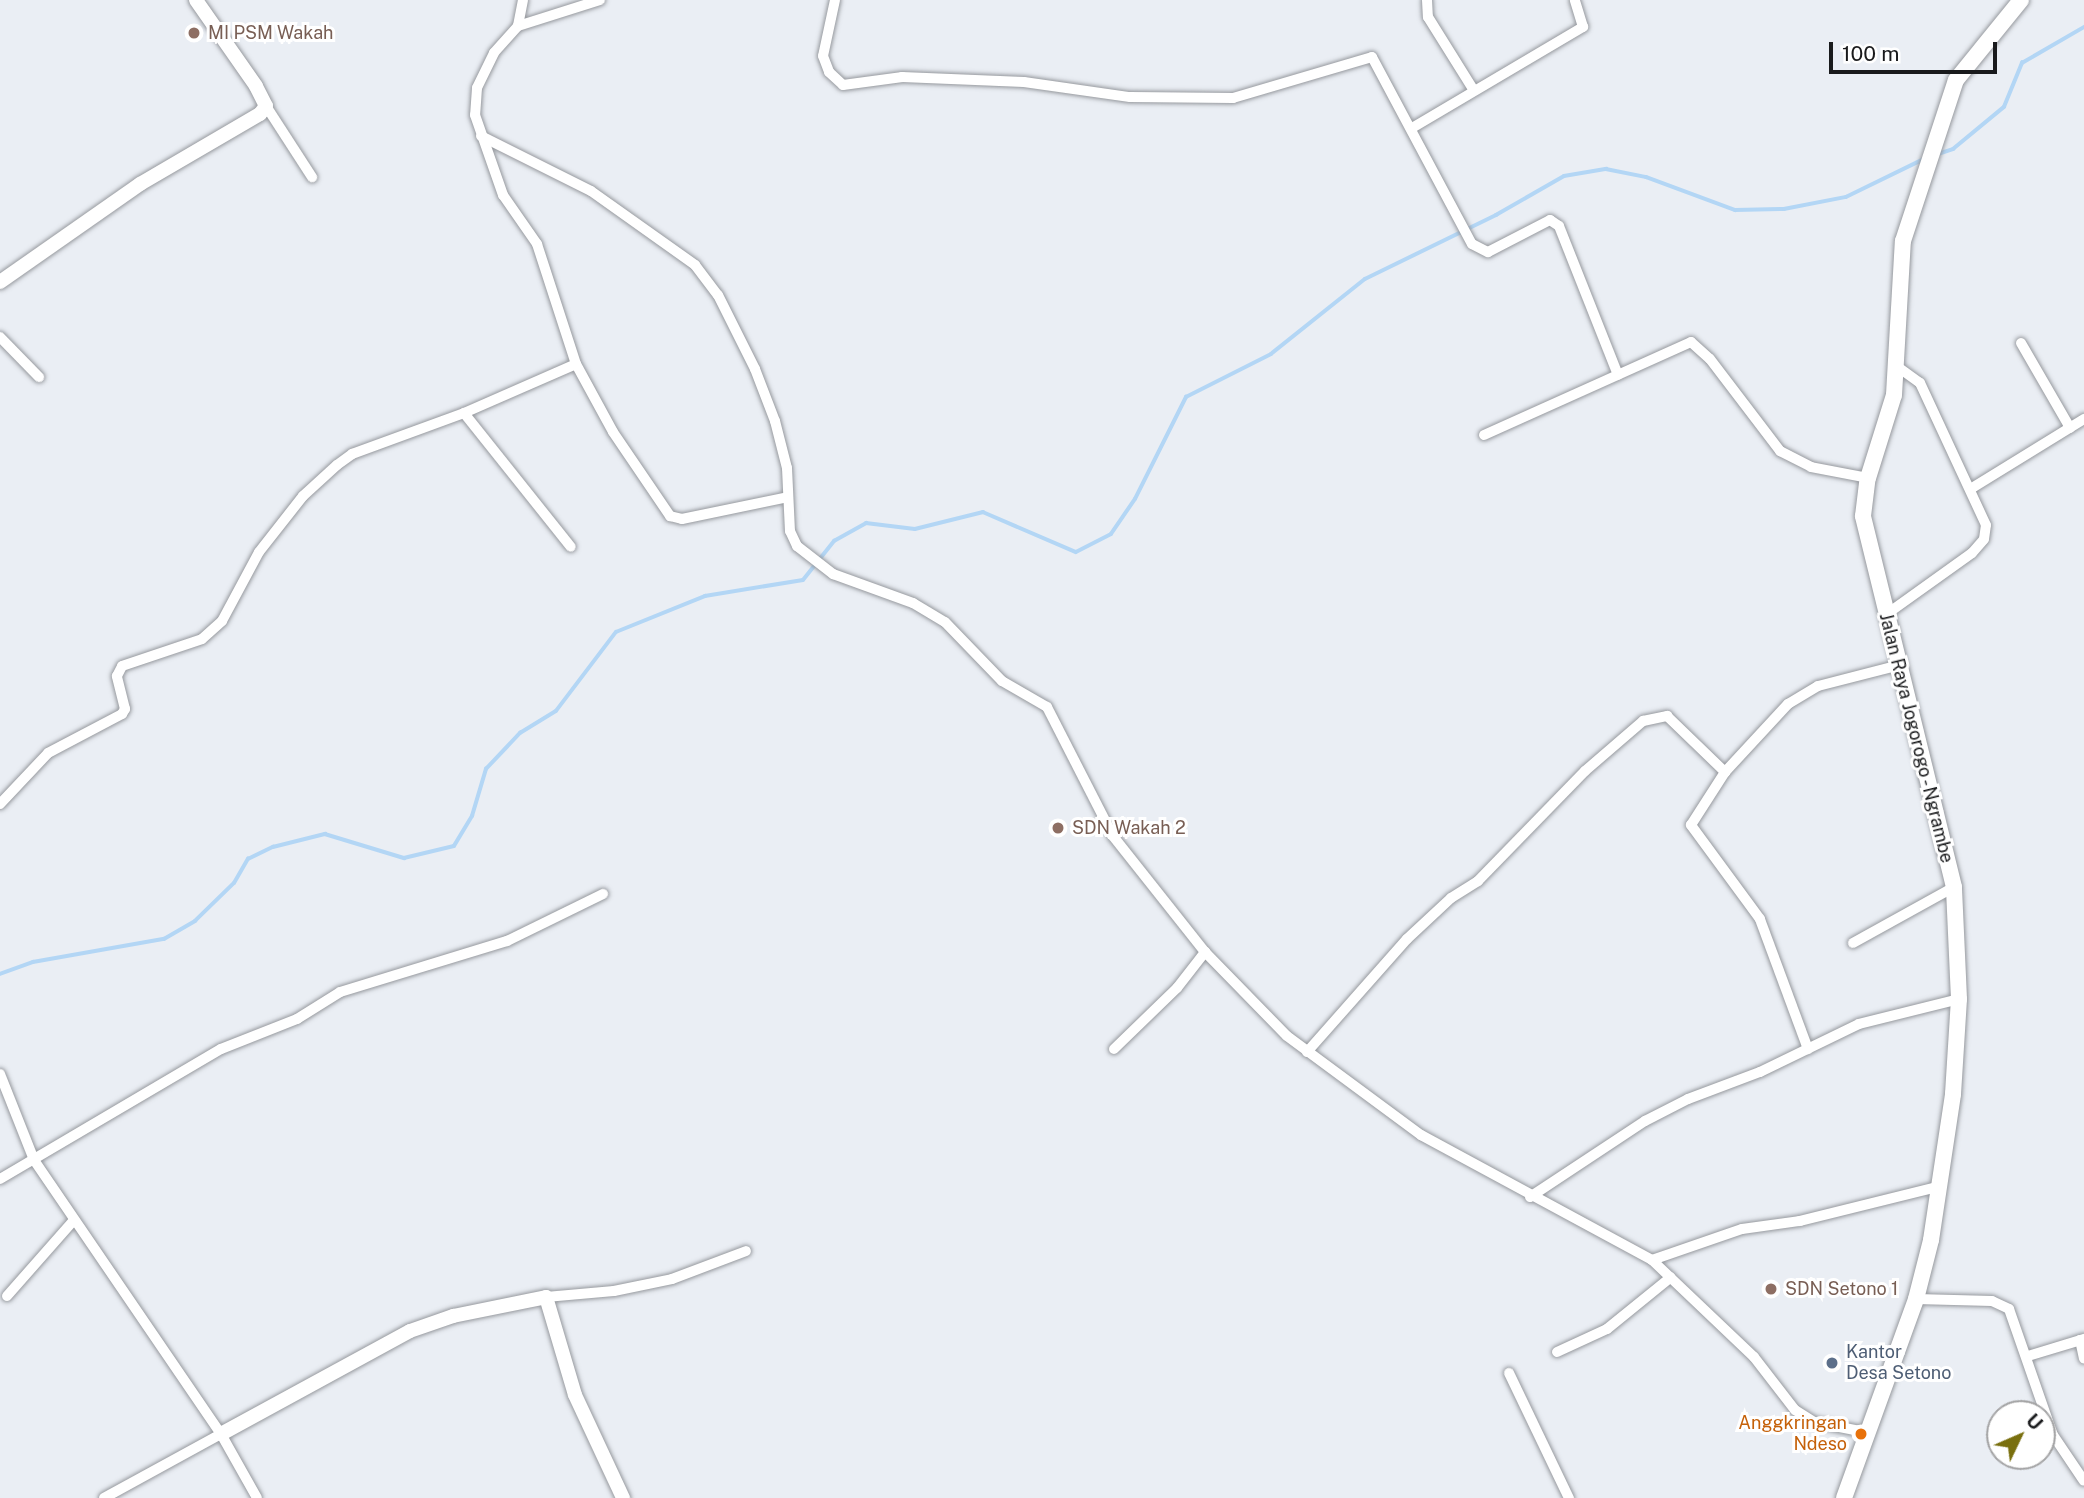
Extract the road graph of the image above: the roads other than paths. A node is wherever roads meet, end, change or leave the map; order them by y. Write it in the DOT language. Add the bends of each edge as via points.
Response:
graph roads {
  1 [pos="523,0"];
  2 [pos="600,0"];
  3 [pos="835,0"];
  4 [pos="1427,0"];
  5 [pos="1575,0"];
  6 [pos="2021,0"];
  7 [pos="198,1"];
  8 [pos="518,26"];
  9 [pos="1473,89"];
  10 [pos="266,106"];
  11 [pos="1412,128"];
  12 [pos="481,136"];
  13 [pos="312,177"];
  14 [pos="0,282"];
  15 [pos="0,337"];
  16 [pos="2021,343"];
  17 [pos="576,364"];
  18 [pos="1897,366"];
  19 [pos="1618,375"];
  20 [pos="39,377"];
  21 [pos="464,413"];
  22 [pos="2084,419"];
  23 [pos="2070,428"];
  24 [pos="1484,435"];
  25 [pos="1868,478"];
  26 [pos="1972,488"];
  27 [pos="788,497"];
  28 [pos="571,547"];
  29 [pos="1884,616"];
  30 [pos="1900,665"];
  31 [pos="1726,772"];
  32 [pos="0,804"];
  33 [pos="1954,887"];
  34 [pos="603,894"];
  35 [pos="1853,943"];
  36 [pos="1205,952"];
  37 [pos="1959,999"];
  38 [pos="1114,1049"];
  39 [pos="1808,1049"];
  40 [pos="1307,1052"];
  41 [pos="0,1074"];
  42 [pos="34,1160"];
  43 [pos="0,1179"];
  44 [pos="1941,1186"];
  45 [pos="1530,1197"];
  46 [pos="74,1220"];
  47 [pos="746,1251"];
  48 [pos="1652,1259"];
  49 [pos="1671,1277"];
  50 [pos="6,1296"];
  51 [pos="546,1297"];
  52 [pos="1916,1299"];
  53 [pos="2082,1339"];
  54 [pos="1557,1352"];
  55 [pos="2028,1356"];
  56 [pos="2084,1359"];
  57 [pos="1509,1373"];
  58 [pos="1865,1432"];
  59 [pos="221,1434"];
  60 [pos="2084,1482"];
  61 [pos="104,1498"];
  62 [pos="257,1498"];
  63 [pos="623,1498"];
  64 [pos="1569,1498"];
  65 [pos="1844,1498"];
  1 -- 8 [label="street"];
  2 -- 8 [label="street"];
  3 -- 11 [label="street" via="823,56 828,72 843,85 902,77 1024,82 1129,97 1233,98 1368,56 1375,60"];
  4 -- 9 [label="street" via="1428,17"];
  5 -- 9 [label="street" via="1583,27"];
  6 -- 18 [label="main road, Jalan Raya Jogorogo - Ngrambe" via="1965,66 1941,125 1899,262"];
  7 -- 10 [label="street"];
  8 -- 12 [label="street" via="494,53 477,88 475,115"];
  9 -- 11 [label="street"];
  10 -- 13 [label="street"];
  10 -- 14 [label="street" via="260,114 141,184"];
  11 -- 19 [label="street" via="1477,248 1494,250 1550,220 1559,226"];
  12 -- 17 [label="street" via="503,195 537,244"];
  12 -- 27 [label="street" via="591,191 695,265 718,295 755,369 788,468"];
  15 -- 20 [label="street"];
  16 -- 23 [label="street"];
  17 -- 21 [label="street"];
  17 -- 27 [label="street" via="613,432 670,516 682,519"];
  18 -- 25 [label="main road, Jalan Raya Jogorogo - Ngrambe" via="1890,416"];
  18 -- 26 [label="street" via="1920,383"];
  19 -- 24 [label="street"];
  19 -- 25 [label="street" via="1691,342 1710,359 1780,451 1811,467"];
  21 -- 28 [label="street"];
  21 -- 32 [label="street" via="352,454 322,476 259,552 222,621 202,639 122,666 117,676 125,709 122,714 48,753"];
  22 -- 23 [label="street"];
  23 -- 26 [label="street"];
  25 -- 29 [label="main road, Jalan Raya Jogorogo - Ngrambe" via="1863,526"];
  26 -- 29 [label="street" via="1986,526 1978,547"];
  27 -- 36 [label="street" via="790,531 810,560 833,574 913,603 945,622 1002,681 1047,707 1114,836"];
  29 -- 30 [label="main road, Jalan Raya Jogorogo - Ngrambe"];
  30 -- 31 [label="street" via="1802,693 1764,724"];
  30 -- 33 [label="main road, Jalan Raya Jogorogo - Ngrambe"];
  31 -- 39 [label="street" via="1691,825 1692,832 1760,919"];
  31 -- 40 [label="street" via="1667,716 1643,721 1585,771 1478,881 1451,898 1408,939"];
  33 -- 35 [label="street"];
  33 -- 37 [label="main road, Jalan Raya Jogorogo - Ngrambe"];
  34 -- 42 [label="street" via="507,941 340,992 298,1019 221,1049"];
  36 -- 38 [label="street" via="1177,988"];
  36 -- 40 [label="street"];
  37 -- 39 [label="street" via="1859,1024"];
  37 -- 44 [label="main road, Jalan Raya Jogorogo - Ngrambe"];
  39 -- 45 [label="street" via="1645,1121"];
  40 -- 45 [label="street" via="1421,1135"];
  41 -- 42 [label="street"];
  42 -- 43 [label="street"];
  42 -- 46 [label="street"];
  44 -- 48 [label="street" via="1800,1221 1742,1229"];
  44 -- 52 [label="main road, Jalan Raya Jogorogo - Ngrambe"];
  45 -- 48 [label="street"];
  46 -- 50 [label="street"];
  46 -- 59 [label="street"];
  47 -- 51 [label="street" via="672,1279 614,1292"];
  48 -- 49 [label="street"];
  49 -- 54 [label="street" via="1606,1329"];
  49 -- 58 [label="street" via="1754,1357 1795,1410 1814,1422"];
  51 -- 59 [label="street" via="453,1316 410,1331"];
  51 -- 63 [label="street" via="575,1395"];
  52 -- 55 [label="street" via="2002,1303 2015,1318"];
  52 -- 58 [label="main road, Jalan Raya Jogorogo - Ngrambe"];
  53 -- 55 [label="street"];
  53 -- 56 [label="street"];
  55 -- 60 [label="street" via="2053,1435"];
  57 -- 64 [label="street"];
  58 -- 65 [label="main road, Jalan Raya Jogorogo - Ngrambe"];
  59 -- 61 [label="street"];
  59 -- 62 [label="street"];
}
